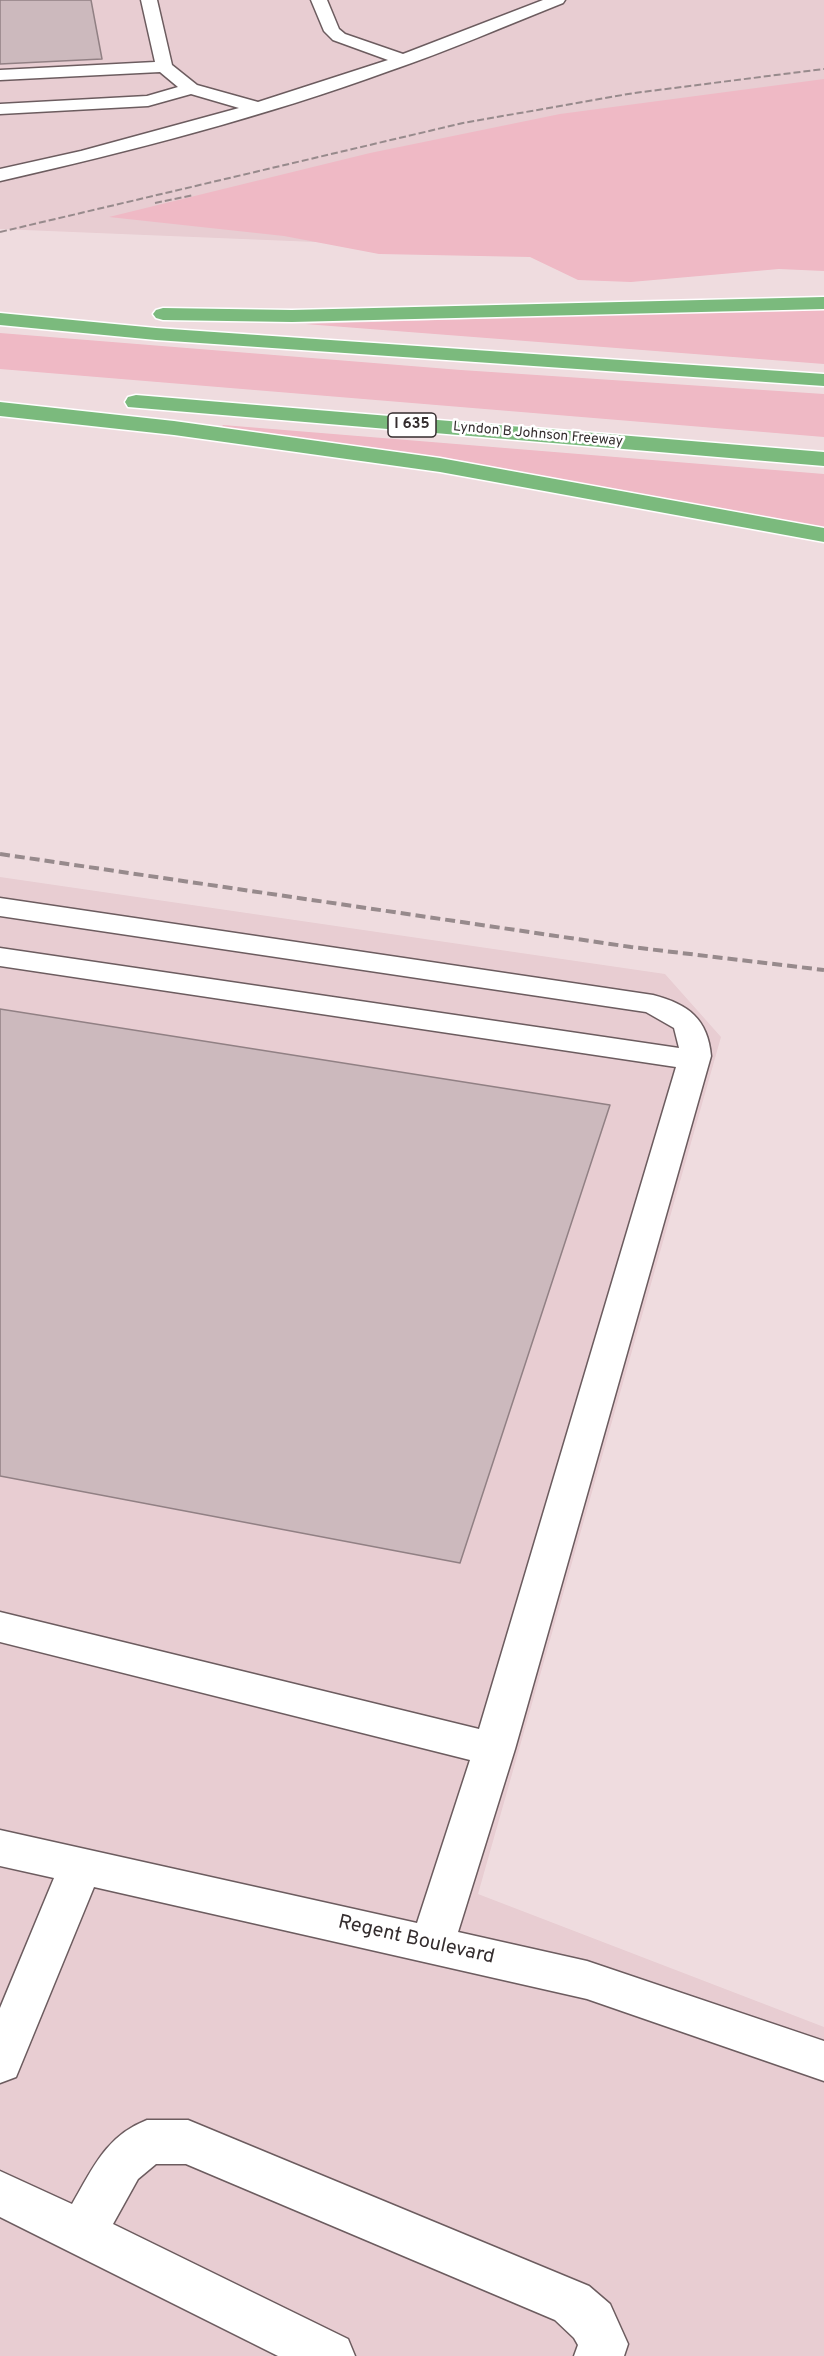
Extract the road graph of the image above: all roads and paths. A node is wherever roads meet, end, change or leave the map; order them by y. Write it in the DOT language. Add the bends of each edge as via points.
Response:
graph roads {
  1 [pos="149,0"];
  2 [pos="319,0"];
  3 [pos="557,0"];
  4 [pos="403,60"];
  5 [pos="164,67"];
  6 [pos="0,75"];
  7 [pos="191,89"];
  8 [pos="258,108"];
  9 [pos="0,109"];
  10 [pos="0,175"];
  11 [pos="824,303"];
  12 [pos="0,311"];
  13 [pos="0,319"];
  14 [pos="824,380"];
  15 [pos="0,391"];
  16 [pos="0,409"];
  17 [pos="824,459"];
  18 [pos="824,535"];
  19 [pos="0,908"];
  20 [pos="0,957"];
  21 [pos="693,1060"];
  22 [pos="0,1627"];
  23 [pos="494,1749"];
  24 [pos="0,1848"];
  25 [pos="81,1866"];
  26 [pos="432,1945"];
  27 [pos="824,2061"];
  28 [pos="0,2062"];
  29 [pos="0,2193"];
  30 [pos="82,2233"];
  31 [pos="330,2356"];
  32 [pos="599,2356"];
  1 -- 5 [label="street"];
  2 -- 4 [label="street" via="332,31 339,37"];
  3 -- 4 [label="street"];
  4 -- 8 [label="street"];
  5 -- 6 [label="street"];
  5 -- 7 [label="street"];
  7 -- 8 [label="street"];
  7 -- 9 [label="street" via="148,101"];
  8 -- 10 [label="street"];
  11 -- 12 [label="highway" via="292,316"];
  13 -- 14 [label="highway" via="168,335"];
  15 -- 17 [label="highway, Lyndon B Johnson Freeway / I 635"];
  16 -- 18 [label="highway" via="174,428 440,465"];
  19 -- 21 [label="street" via="653,1005 681,1017 694,1035"];
  20 -- 21 [label="street"];
  21 -- 23 [label="street"];
  22 -- 23 [label="street"];
  23 -- 26 [label="street"];
  24 -- 25 [label="street, Regent Boulevard"];
  25 -- 26 [label="street, Regent Boulevard"];
  25 -- 28 [label="street"];
  26 -- 27 [label="street, Regent Boulevard" via="587,1980"];
  29 -- 30 [label="street"];
  30 -- 31 [label="street"];
  30 -- 32 [label="street" via="122,2164 147,2142 188,2142 572,2303 592,2321 603,2344"];
}
